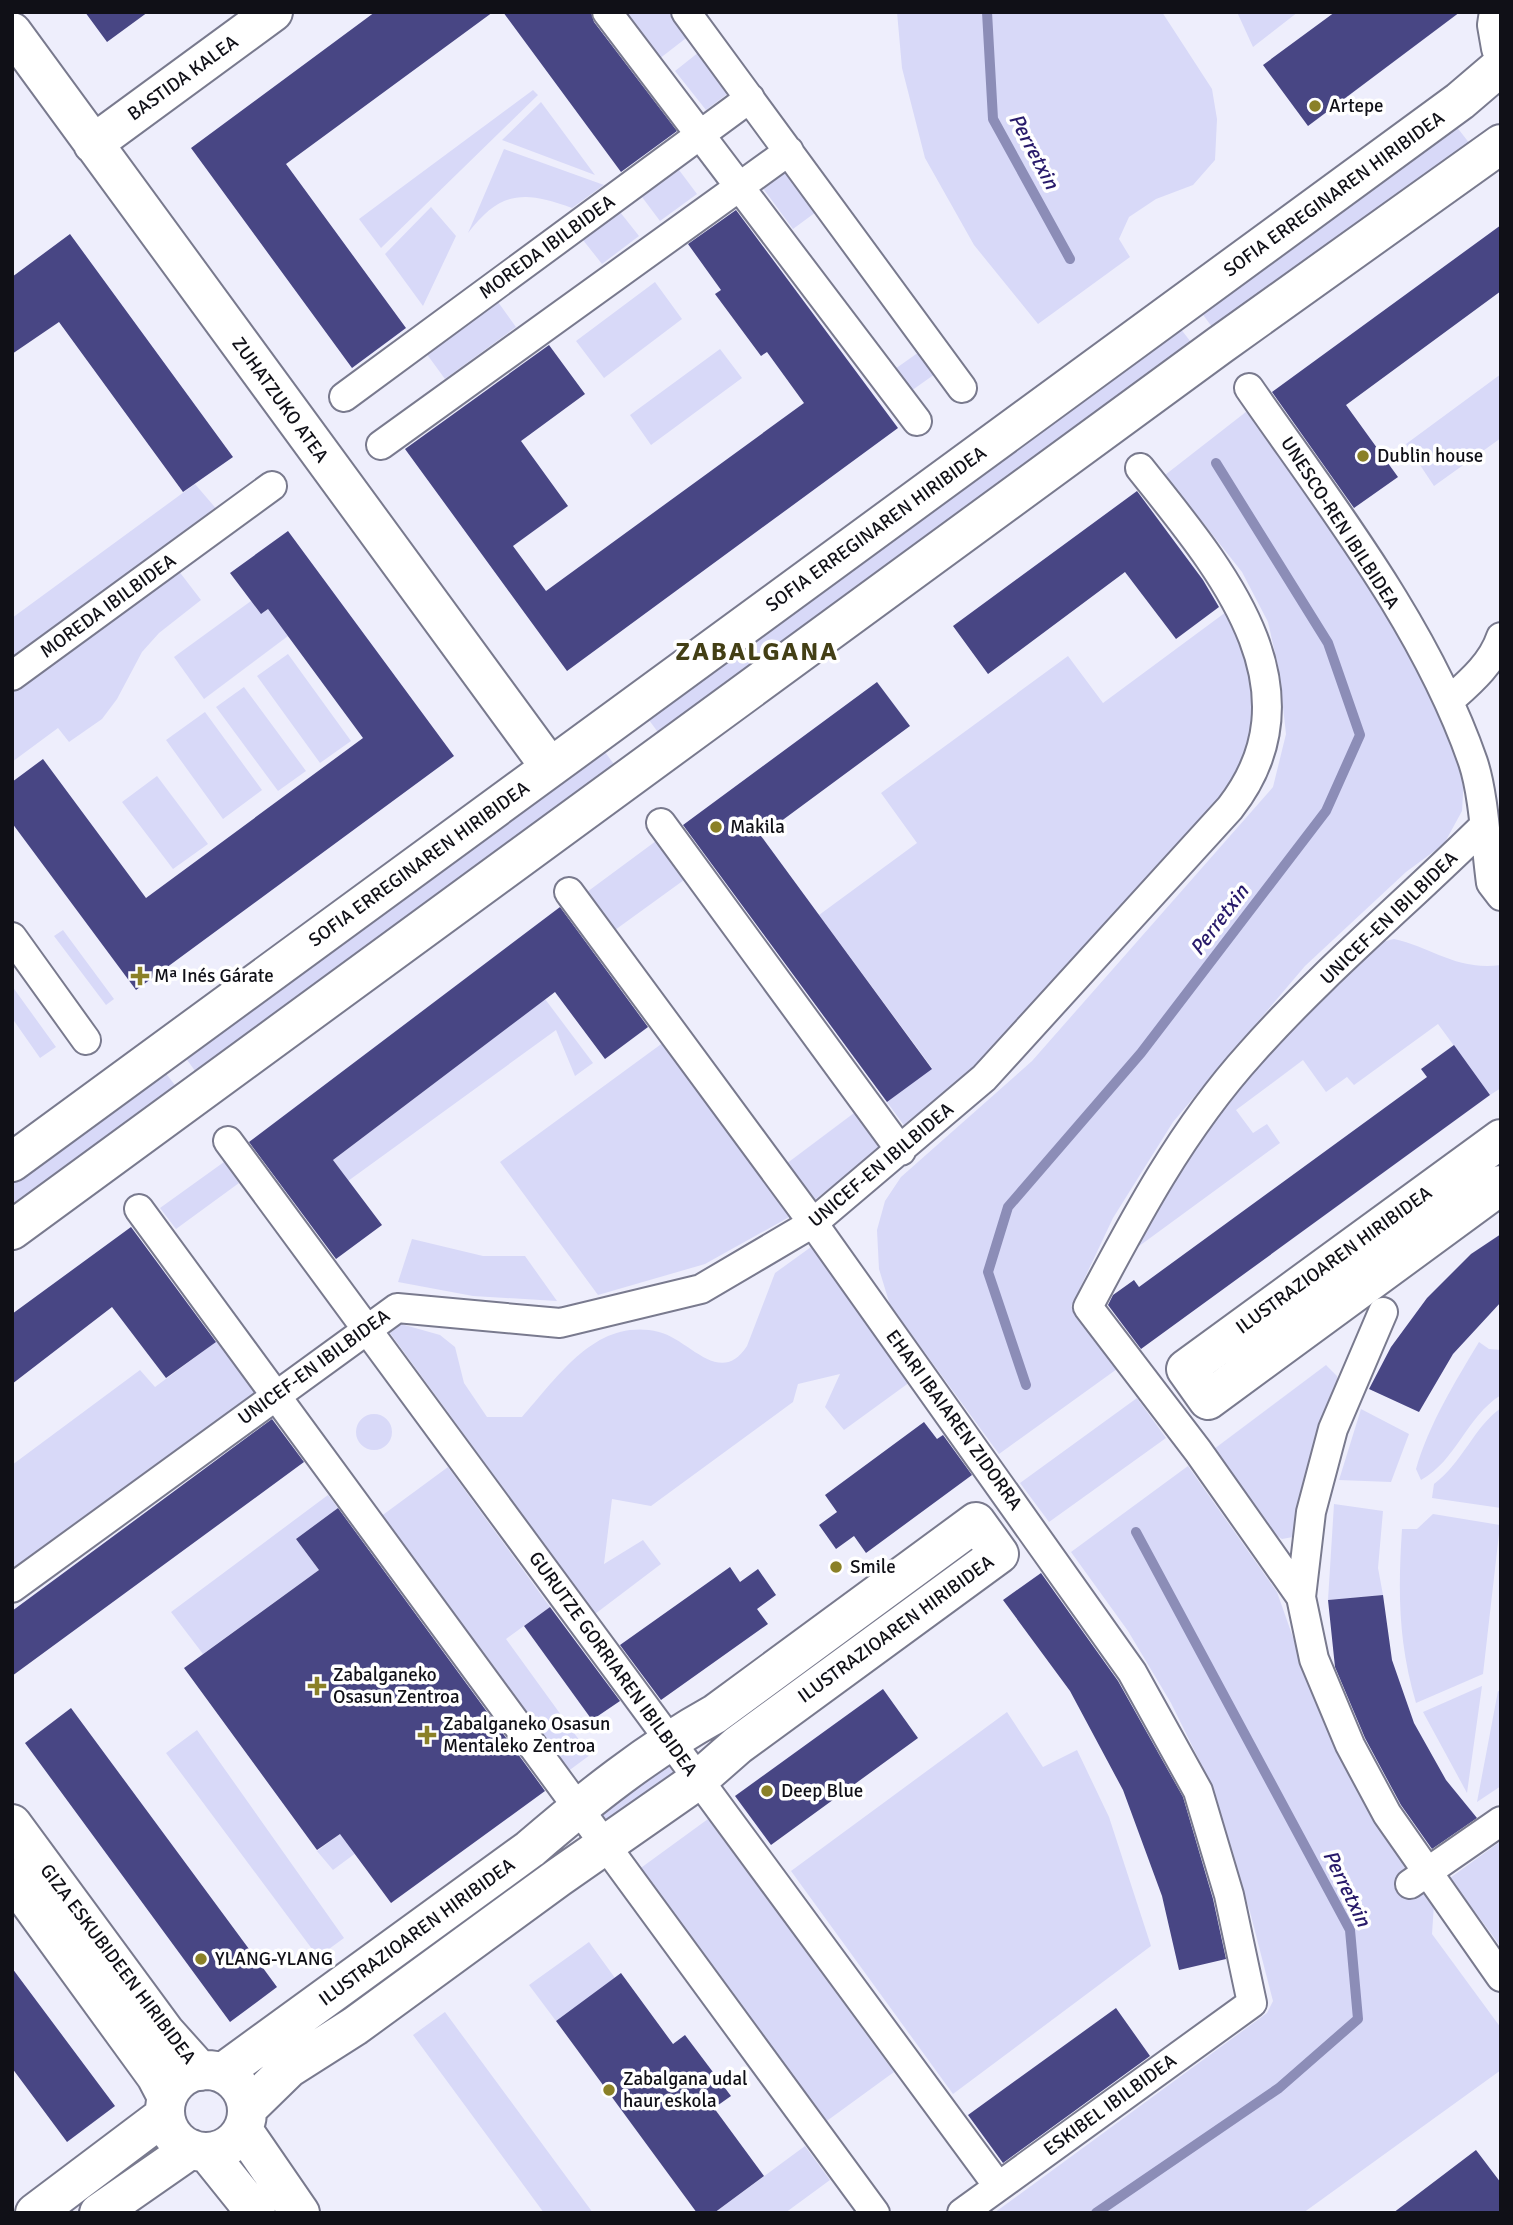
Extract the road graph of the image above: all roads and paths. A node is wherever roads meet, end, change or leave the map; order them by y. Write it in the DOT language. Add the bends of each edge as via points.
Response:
graph roads {
  1 [pos="273,12"];
  2 [pos="607,12"];
  3 [pos="686,12"];
  4 [pos="1499,12"];
  5 [pos="12,32"];
  6 [pos="1501,48"];
  7 [pos="1501,66"];
  8 [pos="750,97"];
  9 [pos="699,134"];
  10 [pos="93,144"];
  11 [pos="1501,144"];
  12 [pos="789,151"];
  13 [pos="739,186"];
  14 [pos="962,388"];
  15 [pos="1250,388"];
  16 [pos="344,397"];
  17 [pos="917,421"];
  18 [pos="381,445"];
  19 [pos="1140,468"];
  20 [pos="272,486"];
  21 [pos="1501,637"];
  22 [pos="12,676"];
  23 [pos="1449,701"];
  24 [pos="550,767"];
  25 [pos="660,823"];
  26 [pos="1483,827"];
  27 [pos="569,892"];
  28 [pos="1501,896"];
  29 [pos="12,937"];
  30 [pos="86,1040"];
  31 [pos="1501,1139"];
  32 [pos="228,1141"];
  33 [pos="901,1151"];
  34 [pos="12,1162"];
  35 [pos="1501,1185"];
  36 [pos="139,1209"];
  37 [pos="813,1223"];
  38 [pos="12,1230"];
  39 [pos="1383,1312"];
  40 [pos="366,1328"];
  41 [pos="276,1394"];
  42 [pos="12,1588"];
  43 [pos="1301,1597"];
  44 [pos="669,1740"];
  45 [pos="698,1780"];
  46 [pos="578,1808"];
  47 [pos="1501,1821"];
  48 [pos="12,1824"];
  49 [pos="605,1847"];
  50 [pos="12,1878"];
  51 [pos="1420,1879"];
  52 [pos="1501,1977"];
  53 [pos="1252,1994"];
  54 [pos="211,2072"];
  55 [pos="166,2106"];
  56 [pos="245,2119"];
  57 [pos="199,2150"];
  58 [pos="998,2186"];
  59 [pos="35,2213"];
  60 [pos="99,2213"];
  61 [pos="256,2213"];
  62 [pos="300,2213"];
  63 [pos="875,2213"];
  64 [pos="962,2213"];
  1 -- 10 [label="street, BASTIDA KALEA"];
  2 -- 9 [label="street"];
  3 -- 8 [label="street"];
  4 -- 6 [label="street"];
  5 -- 10 [label="street, ZUHATZUKO ATEA"];
  7 -- 24 [label="street, SOFIA ERREGINAREN HIRIBIDEA" via="1449,109"];
  8 -- 9 [label="street, MOREDA IBILBIDEA"];
  8 -- 12 [label="street"];
  9 -- 13 [label="street"];
  9 -- 16 [label="street, MOREDA IBILBIDEA"];
  10 -- 24 [label="street, ZUHATZUKO ATEA"];
  11 -- 38 [label="street"];
  12 -- 13 [label="street"];
  12 -- 14 [label="street"];
  13 -- 17 [label="street"];
  13 -- 18 [label="street"];
  15 -- 23 [label="street, UNESCO-REN IBILBIDEA" via="1378,574"];
  19 -- 33 [label="street, UNICEF-EN IBILBIDEA" via="1210,557 1243,611 1264,666 1265,733 1248,783 984,1078"];
  20 -- 22 [label="street, MOREDA IBILBIDEA"];
  21 -- 23 [label="street" via="1476,677"];
  23 -- 26 [label="street, UNESCO-REN IBILBIDEA" via="1474,765"];
  24 -- 34 [label="street, SOFIA ERREGINAREN HIRIBIDEA"];
  25 -- 33 [label="street"];
  26 -- 28 [label="street, UNESCO-REN IBILBIDEA" via="1491,883"];
  26 -- 43 [label="street, UNICEF-EN IBILBIDEA" via="1251,1053 1198,1119 1153,1186 1088,1307"];
  27 -- 37 [label="street, EHARI IBAIAREN ZIDORRA"];
  29 -- 30 [label="street"];
  31 -- 35 [label="street, ILUSTRAZIOAREN HIRIBIDEA" via="1186,1369 1208,1400"];
  32 -- 40 [label="street, GURUTZE GORRIAREN IBILBIDEA"];
  33 -- 37 [label="street, UNICEF-EN IBILBIDEA"];
  36 -- 41 [label="street"];
  37 -- 40 [label="street, UNICEF-EN IBILBIDEA" via="701,1289 560,1323 397,1308"];
  37 -- 53 [label="street, EHARI IBAIAREN ZIDORRA" via="1132,1672 1198,1791"];
  39 -- 43 [label="street" via="1333,1429 1311,1512"];
  40 -- 41 [label="street, UNICEF-EN IBILBIDEA"];
  40 -- 44 [label="street, GURUTZE GORRIAREN IBILBIDEA"];
  41 -- 42 [label="street, UNICEF-EN IBILBIDEA"];
  41 -- 46 [label="street"];
  43 -- 51 [label="street" via="1314,1659 1350,1745"];
  44 -- 45 [label="street, GURUTZE GORRIAREN IBILBIDEA"];
  44 -- 45 [label="street, ILUSTRAZIOAREN HIRIBIDEA" via="715,1714 976,1522 999,1554 737,1745"];
  44 -- 46 [label="street, ILUSTRAZIOAREN HIRIBIDEA"];
  45 -- 49 [label="street, ILUSTRAZIOAREN HIRIBIDEA"];
  45 -- 58 [label="street, GURUTZE GORRIAREN IBILBIDEA"];
  46 -- 49 [label="street"];
  46 -- 54 [label="street, ILUSTRAZIOAREN HIRIBIDEA" via="530,1849"];
  47 -- 51 [label="street"];
  48 -- 54 [label="street, GIZA ESKUBIDEEN HIRIBIDEA" via="165,2032"];
  49 -- 56 [label="street, ILUSTRAZIOAREN HIRIBIDEA" via="289,2068"];
  49 -- 63 [label="street"];
  50 -- 55 [label="street, GIZA ESKUBIDEEN HIRIBIDEA"];
  51 -- 52 [label="street"];
  53 -- 58 [label="street, ESKIBEL IBILBIDEA" via="1252,2003"];
  54 -- 55 [label="street" via="180,2080"];
  54 -- 56 [label="street" via="242,2091"];
  55 -- 57 [label="street" via="171,2132"];
  55 -- 59 [label="street"];
  56 -- 57 [label="street" via="228,2146"];
  56 -- 62 [label="street"];
  57 -- 60 [label="street"];
  57 -- 61 [label="street"];
  58 -- 64 [label="street, ESKIBEL IBILBIDEA"];
}
